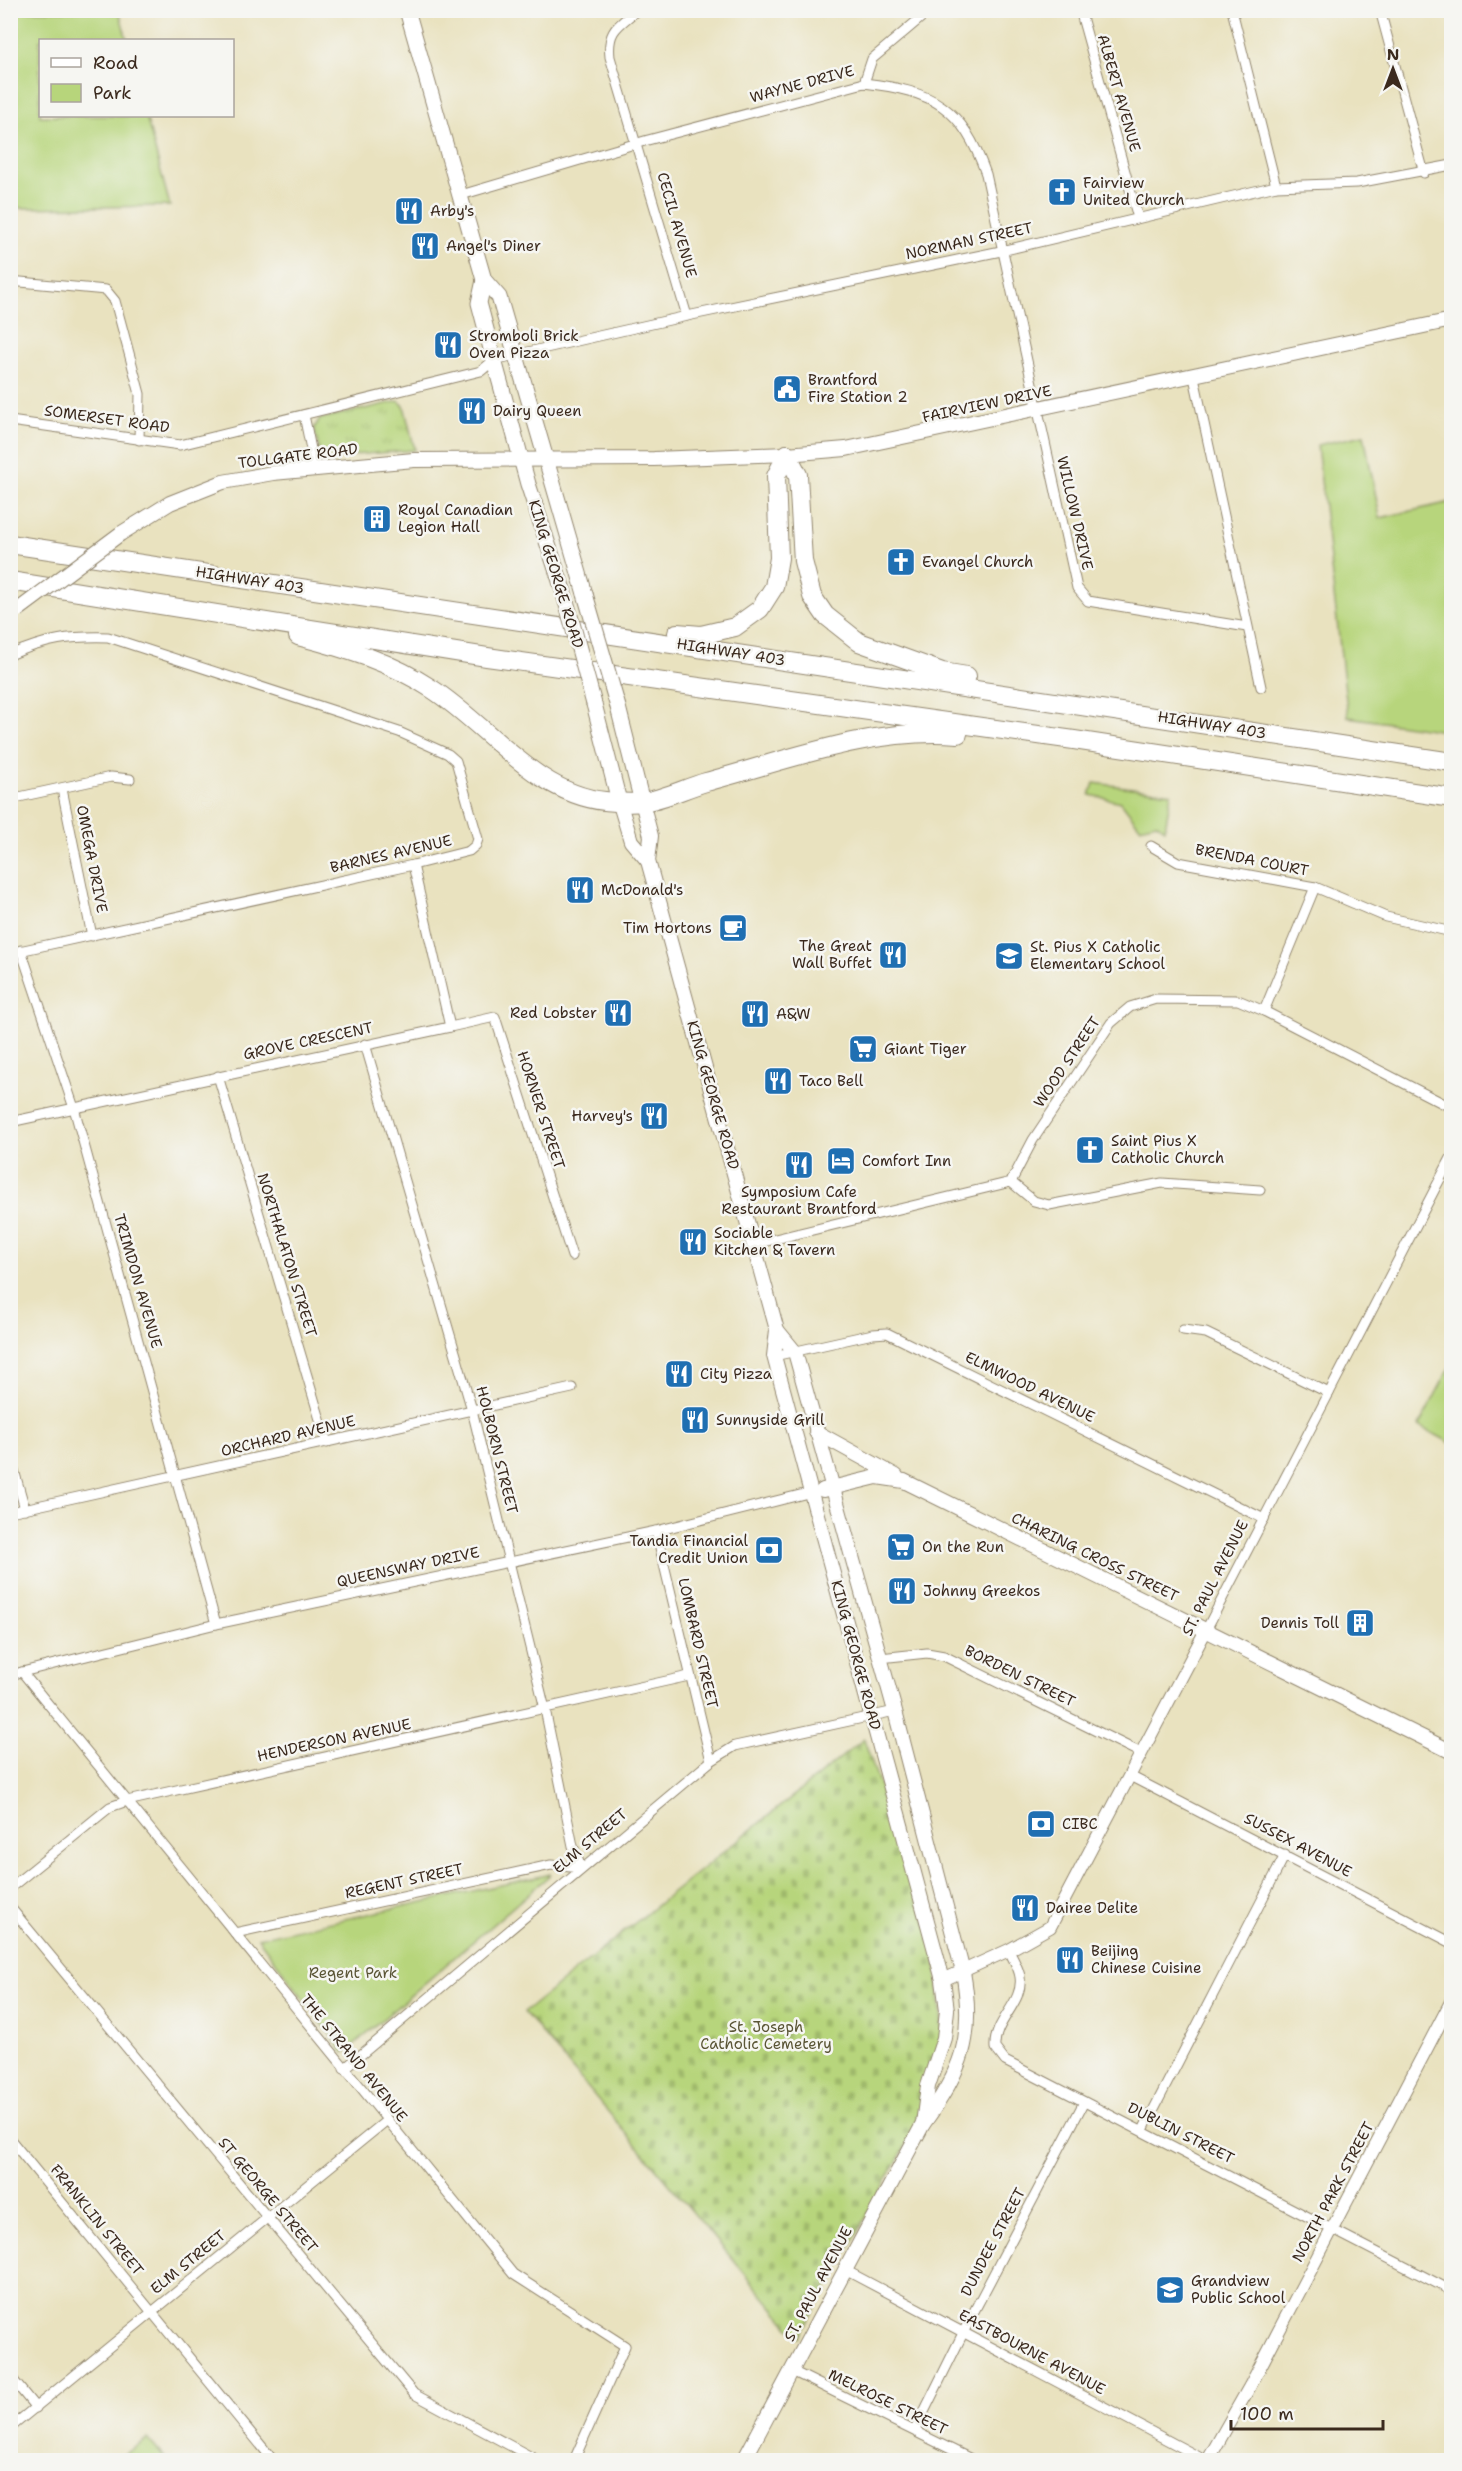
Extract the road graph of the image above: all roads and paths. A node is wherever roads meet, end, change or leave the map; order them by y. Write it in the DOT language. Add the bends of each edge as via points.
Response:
graph roads {
  1 [pos="407,10"];
  2 [pos="637,10"];
  3 [pos="930,10"];
  4 [pos="1080,10"];
  5 [pos="1232,10"];
  6 [pos="1380,10"];
  7 [pos="864,83"];
  8 [pos="638,143"];
  9 [pos="1452,165"];
  10 [pos="1424,173"];
  11 [pos="1276,186"];
  12 [pos="461,195"];
  13 [pos="1138,218"];
  14 [pos="1001,251"];
  15 [pos="484,280"];
  16 [pos="10,281"];
  17 [pos="687,316"];
  18 [pos="1452,320"];
  19 [pos="515,355"];
  20 [pos="494,360"];
  21 [pos="1194,377"];
  22 [pos="1037,410"];
  23 [pos="304,415"];
  24 [pos="10,421"];
  25 [pos="139,440"];
  26 [pos="787,454"];
  27 [pos="521,458"];
  28 [pos="546,458"];
  29 [pos="315,469"];
  30 [pos="10,544"];
  31 [pos="10,582"];
  32 [pos="14,613"];
  33 [pos="224,613"];
  34 [pos="1247,627"];
  35 [pos="604,633"];
  36 [pos="10,655"];
  37 [pos="1261,687"];
  38 [pos="1124,712"];
  39 [pos="1074,740"];
  40 [pos="1452,762"];
  41 [pos="130,779"];
  42 [pos="62,789"];
  43 [pos="1452,798"];
  44 [pos="10,799"];
  45 [pos="619,801"];
  46 [pos="642,802"];
  47 [pos="1151,846"];
  48 [pos="648,861"];
  49 [pos="413,865"];
  50 [pos="1315,887"];
  51 [pos="1452,932"];
  52 [pos="92,936"];
  53 [pos="16,951"];
  54 [pos="1264,1011"];
  55 [pos="450,1027"];
  56 [pos="365,1044"];
  57 [pos="218,1076"];
  58 [pos="74,1108"];
  59 [pos="1452,1108"];
  60 [pos="10,1122"];
  61 [pos="1452,1156"];
  62 [pos="1011,1182"];
  63 [pos="1260,1190"];
  64 [pos="754,1244"];
  65 [pos="572,1256"];
  66 [pos="777,1330"];
  67 [pos="1183,1330"];
  68 [pos="795,1352"];
  69 [pos="774,1356"];
  70 [pos="572,1388"];
  71 [pos="1329,1393"];
  72 [pos="472,1410"];
  73 [pos="816,1432"];
  74 [pos="327,1443"];
  75 [pos="10,1456"];
  76 [pos="177,1477"];
  77 [pos="904,1480"];
  78 [pos="831,1488"];
  79 [pos="812,1492"];
  80 [pos="25,1509"];
  81 [pos="10,1512"];
  82 [pos="1264,1519"];
  83 [pos="657,1531"];
  84 [pos="508,1561"];
  85 [pos="216,1624"];
  86 [pos="1206,1630"];
  87 [pos="880,1658"];
  88 [pos="22,1672"];
  89 [pos="10,1675"];
  90 [pos="689,1676"];
  91 [pos="544,1709"];
  92 [pos="895,1712"];
  93 [pos="873,1715"];
  94 [pos="1452,1752"];
  95 [pos="1141,1753"];
  96 [pos="711,1761"];
  97 [pos="1130,1776"];
  98 [pos="127,1801"];
  99 [pos="1285,1855"];
  100 [pos="581,1868"];
  101 [pos="10,1888"];
  102 [pos="10,1907"];
  103 [pos="235,1933"];
  104 [pos="1452,1943"];
  105 [pos="1009,1950"];
  106 [pos="963,1972"];
  107 [pos="943,1980"];
  108 [pos="1450,2007"];
  109 [pos="344,2069"];
  110 [pos="1084,2102"];
  111 [pos="386,2121"];
  112 [pos="923,2124"];
  113 [pos="1143,2130"];
  114 [pos="10,2139"];
  115 [pos="266,2217"];
  116 [pos="1331,2228"];
  117 [pos="844,2270"];
  118 [pos="1452,2291"];
  119 [pos="152,2311"];
  120 [pos="963,2333"];
  121 [pos="790,2370"];
  122 [pos="10,2376"];
  123 [pos="36,2408"];
  124 [pos="10,2428"];
  125 [pos="915,2430"];
  126 [pos="273,2460"];
  127 [pos="537,2460"];
  128 [pos="574,2460"];
  129 [pos="744,2460"];
  130 [pos="973,2460"];
  131 [pos="1207,2460"];
  1 -- 12 [label="main road, KING GEORGE ROAD"];
  2 -- 8 [label="street, CECIL AVENUE" via="615,29 608,41"];
  3 -- 7 [label="street" via="872,58"];
  4 -- 13 [label="street, ALBERT AVENUE"];
  5 -- 11 [label="street"];
  6 -- 10 [label="street"];
  7 -- 8 [label="street, WAYNE DRIVE"];
  7 -- 14 [label="street, WAYNE DRIVE" via="897,87 931,99 956,117 975,143 986,174"];
  8 -- 12 [label="street, WAYNE DRIVE"];
  8 -- 17 [label="street, CECIL AVENUE"];
  9 -- 10 [label="street, NORMAN STREET"];
  10 -- 11 [label="street, NORMAN STREET" via="1357,183"];
  11 -- 13 [label="street, NORMAN STREET"];
  12 -- 15 [label="main road, KING GEORGE ROAD"];
  13 -- 14 [label="street, NORMAN STREET"];
  14 -- 17 [label="street, NORMAN STREET"];
  14 -- 22 [label="street, WAYNE DRIVE"];
  15 -- 19 [label="main road, KING GEORGE ROAD" via="499,297"];
  15 -- 20 [label="main road, KING GEORGE ROAD" via="479,303"];
  16 -- 25 [label="street" via="106,290 115,300 140,394"];
  17 -- 19 [label="street, NORMAN STREET"];
  18 -- 21 [label="main road, FAIRVIEW DRIVE"];
  19 -- 20 [label="street, NORMAN STREET"];
  19 -- 28 [label="main road, KING GEORGE ROAD"];
  20 -- 23 [label="street, SOMERSET ROAD" via="481,371"];
  20 -- 27 [label="main road, KING GEORGE ROAD"];
  21 -- 22 [label="main road, FAIRVIEW DRIVE"];
  21 -- 34 [label="street"];
  22 -- 26 [label="main road, FAIRVIEW DRIVE" via="846,449"];
  22 -- 34 [label="street, WILLOW DRIVE" via="1077,588 1088,602"];
  23 -- 25 [label="street, SOMERSET ROAD" via="180,445"];
  23 -- 29 [label="street"];
  24 -- 25 [label="street, SOMERSET ROAD"];
  26 -- 28 [label="main road, FAIRVIEW DRIVE"];
  26 -- 35 [label="highway" via="776,476 780,558 774,588 760,609 735,627 700,635 635,630"];
  26 -- 38 [label="highway" via="798,475 803,561 812,596 825,615 859,642 942,672"];
  27 -- 28 [label="main road, FAIRVIEW DRIVE"];
  27 -- 29 [label="main road, TOLLGATE ROAD" via="408,460"];
  27 -- 45 [label="main road, KING GEORGE ROAD, bridge" via="563,590"];
  28 -- 46 [label="main road, KING GEORGE ROAD, bridge"];
  29 -- 32 [label="main road, TOLLGATE ROAD, bridge" via="223,482 170,503 120,534"];
  30 -- 35 [label="highway, HIGHWAY 403"];
  31 -- 33 [label="highway"];
  33 -- 39 [label="highway" via="487,657"];
  33 -- 45 [label="highway" via="248,624 330,644 392,665 434,690 540,776 574,793"];
  34 -- 37 [label="street"];
  35 -- 38 [label="highway, HIGHWAY 403"];
  36 -- 49 [label="street, BARNES AVENUE" via="38,643 71,636 108,637 399,732 448,753 456,761 478,839 469,851"];
  38 -- 40 [label="highway, HIGHWAY 403"];
  39 -- 43 [label="highway"];
  39 -- 46 [label="highway" via="936,733 868,738"];
  41 -- 42 [label="street" via="111,777"];
  42 -- 44 [label="street"];
  42 -- 52 [label="street, OMEGA DRIVE"];
  45 -- 46 [label="highway"];
  45 -- 48 [label="main road, KING GEORGE ROAD" via="631,841"];
  46 -- 48 [label="main road, KING GEORGE ROAD" via="651,836"];
  47 -- 50 [label="street, BRENDA COURT" via="1178,862"];
  48 -- 64 [label="main road, KING GEORGE ROAD"];
  49 -- 52 [label="street, BARNES AVENUE"];
  49 -- 55 [label="street"];
  50 -- 51 [label="street, BRENDA COURT" via="1386,917"];
  50 -- 54 [label="street"];
  52 -- 53 [label="street, BARNES AVENUE"];
  53 -- 58 [label="street, TRIMDON AVENUE"];
  54 -- 59 [label="street, WOOD STREET"];
  54 -- 62 [label="street, WOOD STREET" via="1238,1000 1156,999 1130,1007 1111,1023 1033,1140"];
  55 -- 56 [label="street, GROVE CRESCENT"];
  55 -- 65 [label="street, HORNER STREET" via="495,1017"];
  56 -- 57 [label="street, GROVE CRESCENT"];
  56 -- 72 [label="street, HOLBORN STREET"];
  57 -- 58 [label="street, GROVE CRESCENT"];
  57 -- 74 [label="street, NORTHALATON STREET"];
  58 -- 60 [label="street, GROVE CRESCENT"];
  58 -- 76 [label="street, TRIMDON AVENUE"];
  61 -- 71 [label="street, ST. PAUL AVENUE"];
  62 -- 63 [label="street" via="1034,1201 1049,1205 1162,1183"];
  62 -- 64 [label="street"];
  64 -- 66 [label="main road, KING GEORGE ROAD"];
  66 -- 68 [label="main road, KING GEORGE ROAD"];
  66 -- 69 [label="main road, KING GEORGE ROAD"];
  67 -- 71 [label="street" via="1206,1333"];
  68 -- 69 [label="street, ELMWOOD AVENUE"];
  68 -- 73 [label="main road, KING GEORGE ROAD"];
  68 -- 82 [label="street, ELMWOOD AVENUE" via="886,1333"];
  69 -- 79 [label="main road, KING GEORGE ROAD"];
  70 -- 72 [label="street, ORCHARD AVENUE"];
  71 -- 82 [label="street, ST. PAUL AVENUE"];
  72 -- 74 [label="street, ORCHARD AVENUE"];
  72 -- 84 [label="street, HOLBORN STREET"];
  73 -- 77 [label="main road"];
  73 -- 78 [label="main road, KING GEORGE ROAD"];
  74 -- 76 [label="street, ORCHARD AVENUE"];
  75 -- 80 [label="street"];
  76 -- 80 [label="street, ORCHARD AVENUE"];
  76 -- 85 [label="street, TRIMDON AVENUE"];
  77 -- 78 [label="main road, CHARING CROSS STREET" via="877,1477"];
  77 -- 86 [label="main road, CHARING CROSS STREET"];
  78 -- 79 [label="main road, CHARING CROSS STREET"];
  78 -- 87 [label="main road, KING GEORGE ROAD"];
  79 -- 83 [label="street, QUEENSWAY DRIVE"];
  79 -- 93 [label="main road, KING GEORGE ROAD"];
  80 -- 81 [label="street, ORCHARD AVENUE"];
  82 -- 86 [label="street, ST. PAUL AVENUE"];
  83 -- 84 [label="street, QUEENSWAY DRIVE"];
  83 -- 90 [label="street, LOMBARD STREET"];
  84 -- 85 [label="street, QUEENSWAY DRIVE"];
  84 -- 91 [label="street, HOLBORN STREET"];
  85 -- 88 [label="street, QUEENSWAY DRIVE"];
  86 -- 94 [label="main road, CHARING CROSS STREET"];
  86 -- 95 [label="street, ST. PAUL AVENUE"];
  87 -- 92 [label="main road, KING GEORGE ROAD"];
  87 -- 95 [label="street, BORDEN STREET" via="927,1653 944,1656"];
  88 -- 89 [label="street, QUEENSWAY DRIVE"];
  88 -- 98 [label="street, THE STRAND AVENUE"];
  90 -- 91 [label="street, HENDERSON AVENUE"];
  90 -- 96 [label="street, LOMBARD STREET"];
  91 -- 98 [label="street, HENDERSON AVENUE"];
  91 -- 100 [label="street, HOLBORN STREET"];
  92 -- 93 [label="street, ELM STREET"];
  92 -- 106 [label="main road, KING GEORGE ROAD"];
  93 -- 96 [label="street, ELM STREET" via="735,1746"];
  93 -- 107 [label="main road, KING GEORGE ROAD"];
  95 -- 97 [label="street, ST. PAUL AVENUE"];
  96 -- 100 [label="street, ELM STREET"];
  97 -- 99 [label="street, SUSSEX AVENUE"];
  97 -- 105 [label="street, ST. PAUL AVENUE" via="1050,1927"];
  98 -- 101 [label="street, HENDERSON AVENUE" via="110,1807"];
  98 -- 103 [label="street, THE STRAND AVENUE"];
  99 -- 104 [label="street, SUSSEX AVENUE"];
  99 -- 113 [label="street"];
  100 -- 103 [label="street, REGENT STREET" via="551,1864"];
  100 -- 109 [label="street, ELM STREET"];
  102 -- 115 [label="street, ST GEORGE STREET"];
  103 -- 109 [label="street, THE STRAND AVENUE"];
  105 -- 106 [label="street, ST. PAUL AVENUE"];
  105 -- 110 [label="street, DUBLIN STREET" via="1020,1977 1018,1992 996,2031 997,2054"];
  106 -- 107 [label="street, ST. PAUL AVENUE"];
  106 -- 112 [label="main road, ST. PAUL AVENUE" via="968,2035 945,2094"];
  107 -- 112 [label="main road, ST. PAUL AVENUE" via="947,2010 944,2038 928,2086"];
  108 -- 116 [label="street, NORTH PARK STREET"];
  109 -- 111 [label="street, THE STRAND AVENUE"];
  110 -- 113 [label="street, DUBLIN STREET"];
  110 -- 120 [label="street, DUNDEE STREET"];
  111 -- 115 [label="street, ELM STREET"];
  111 -- 128 [label="street, THE STRAND AVENUE" via="513,2274 625,2346"];
  112 -- 117 [label="main road, ST. PAUL AVENUE"];
  113 -- 116 [label="street, DUBLIN STREET"];
  114 -- 119 [label="street, FRANKLIN STREET"];
  115 -- 119 [label="street, ELM STREET"];
  115 -- 127 [label="street, ST GEORGE STREET" via="414,2394"];
  116 -- 118 [label="street, DUBLIN STREET"];
  116 -- 131 [label="street, NORTH PARK STREET" via="1250,2386"];
  117 -- 120 [label="street, EASTBOURNE AVENUE"];
  117 -- 121 [label="main road, ST. PAUL AVENUE"];
  119 -- 123 [label="street, ELM STREET"];
  119 -- 126 [label="street, FRANKLIN STREET"];
  120 -- 125 [label="street, DUNDEE STREET"];
  120 -- 131 [label="street, EASTBOURNE AVENUE"];
  121 -- 125 [label="street, MELROSE STREET"];
  121 -- 129 [label="main road, ST. PAUL AVENUE"];
  122 -- 123 [label="street"];
  123 -- 124 [label="street, ELM STREET"];
  125 -- 130 [label="street, MELROSE STREET"];
}
